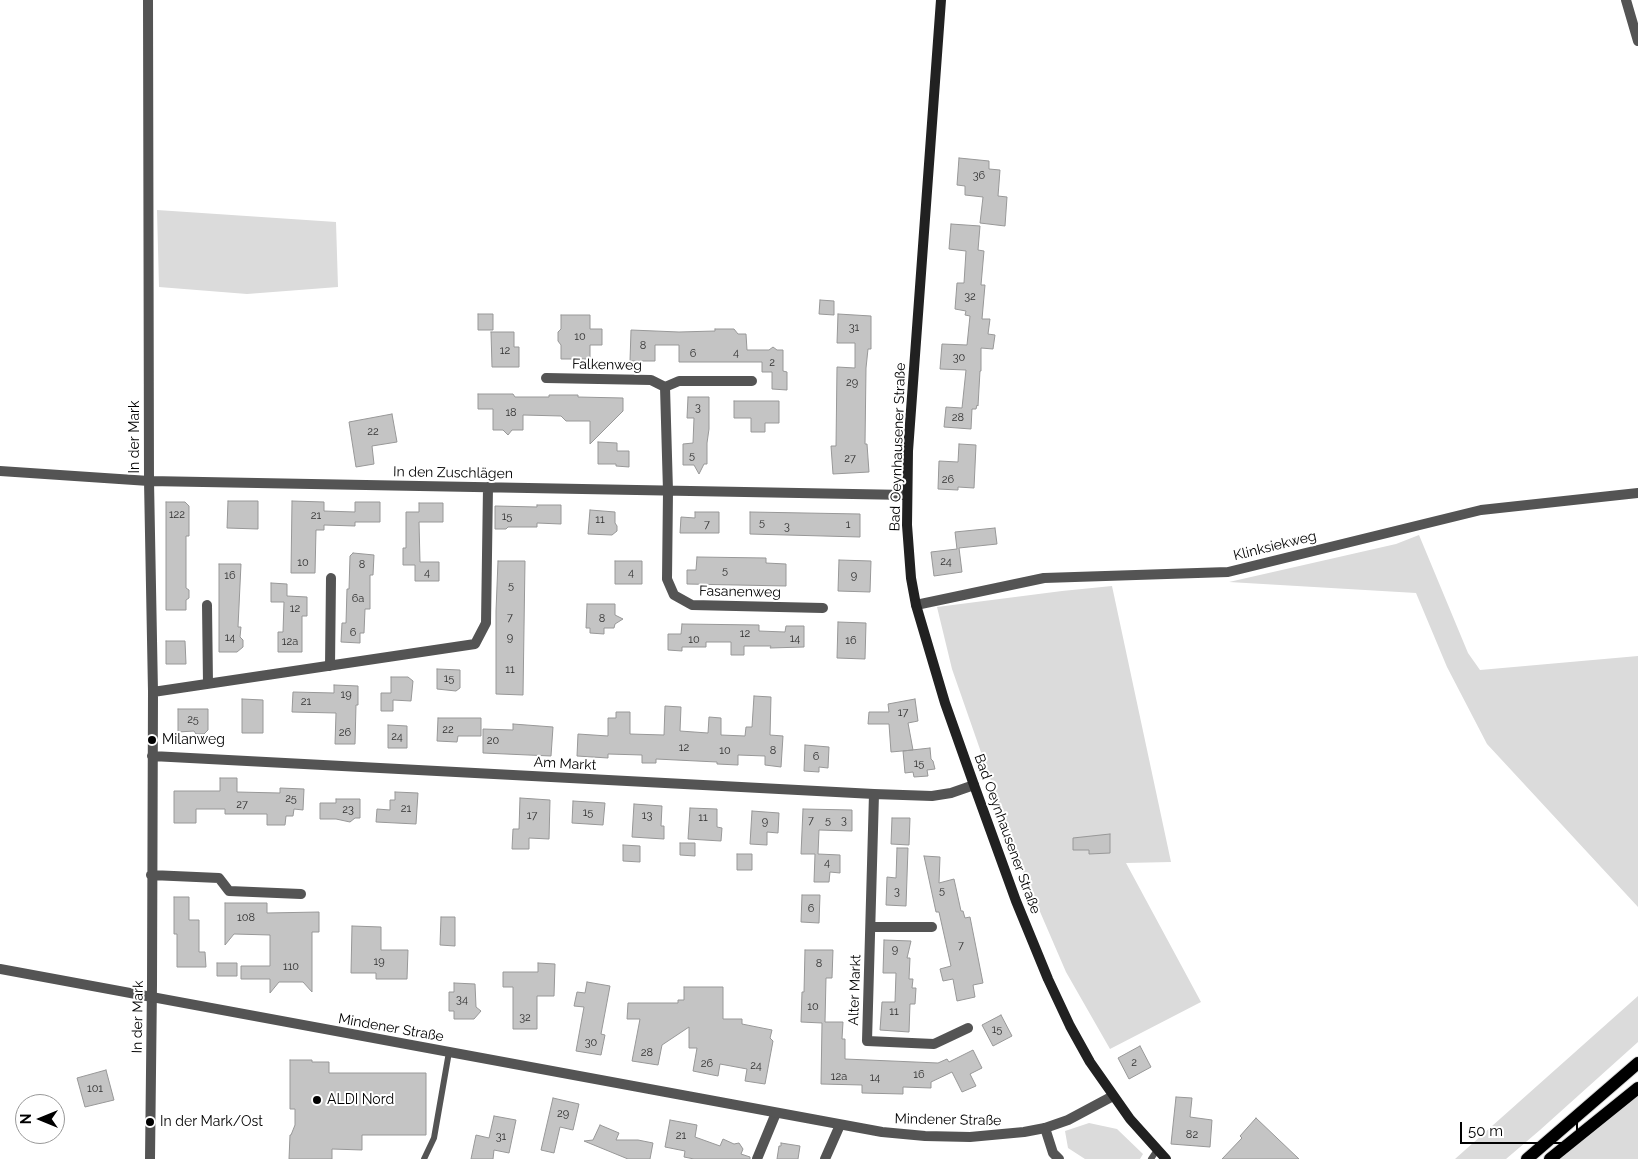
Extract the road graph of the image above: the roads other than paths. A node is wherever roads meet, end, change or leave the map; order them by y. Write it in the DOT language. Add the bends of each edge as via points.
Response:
graph roads {
  1 [pos="148,0"];
  2 [pos="941,0"];
  3 [pos="1626,0"];
  4 [pos="1638,41"];
  5 [pos="546,378"];
  6 [pos="752,380"];
  7 [pos="665,388"];
  8 [pos="0,471"];
  9 [pos="149,481"];
  10 [pos="488,487"];
  11 [pos="668,491"];
  12 [pos="1638,493"];
  13 [pos="907,495"];
  14 [pos="331,578"];
  15 [pos="207,605"];
  16 [pos="916,605"];
  17 [pos="823,608"];
  18 [pos="330,666"];
  19 [pos="208,684"];
  20 [pos="153,692"];
  21 [pos="152,756"];
  22 [pos="974,786"];
  23 [pos="874,794"];
  24 [pos="151,875"];
  25 [pos="301,894"];
  26 [pos="871,926"];
  27 [pos="932,927"];
  28 [pos="0,969"];
  29 [pos="152,998"];
  30 [pos="968,1028"];
  31 [pos="449,1052"];
  32 [pos="1638,1063"];
  33 [pos="1638,1088"];
  34 [pos="1113,1096"];
  35 [pos="776,1113"];
  36 [pos="840,1125"];
  37 [pos="1045,1128"];
  38 [pos="1157,1150"];
  39 [pos="150,1159"];
  40 [pos="424,1159"];
  41 [pos="757,1159"];
  42 [pos="825,1159"];
  43 [pos="1059,1159"];
  44 [pos="1151,1159"];
  45 [pos="1166,1159"];
  46 [pos="1527,1159"];
  47 [pos="1550,1159"];
  1 -- 9 [label="street, In der Mark"];
  2 -- 13 [label="main road, Bad Oeynhausener Straße"];
  3 -- 4 [label="street"];
  5 -- 7 [label="street, Falkenweg" via="651,380"];
  6 -- 7 [label="street" via="679,380"];
  7 -- 11 [label="street"];
  8 -- 9 [label="street, In den Zuschlägen"];
  9 -- 10 [label="street, In den Zuschlägen"];
  9 -- 20 [label="street, In der Mark"];
  10 -- 11 [label="street, In den Zuschlägen"];
  10 -- 18 [label="street" via="486,623 475,644"];
  11 -- 13 [label="street, In den Zuschlägen"];
  11 -- 17 [label="street, Fasanenweg" via="667,579 674,596 692,605"];
  12 -- 16 [label="street, Klinksiekweg" via="1481,510 1228,572 1044,578"];
  13 -- 16 [label="main road, Bad Oeynhausener Straße" via="908,549"];
  14 -- 18 [label="street"];
  15 -- 19 [label="street"];
  16 -- 22 [label="main road, Bad Oeynhausener Straße"];
  18 -- 19 [label="street"];
  19 -- 20 [label="street"];
  20 -- 21 [label="street, In der Mark"];
  21 -- 23 [label="street, Am Markt"];
  21 -- 24 [label="street, In der Mark"];
  22 -- 23 [label="street, Am Markt" via="932,796"];
  22 -- 34 [label="main road, Bad Oeynhausener Straße" via="1048,979 1090,1062"];
  23 -- 26 [label="street, Alter Markt"];
  24 -- 25 [label="street" via="219,878 229,891"];
  24 -- 29 [label="street, In der Mark"];
  26 -- 27 [label="street"];
  26 -- 30 [label="street, Alter Markt" via="867,1041 934,1044"];
  28 -- 29 [label="street, Mindener Straße"];
  29 -- 31 [label="street, Mindener Straße"];
  29 -- 39 [label="street, In der Mark"];
  31 -- 35 [label="street, Mindener Straße"];
  31 -- 40 [label="lane" via="434,1138"];
  32 -- 46 [label="main road"];
  33 -- 47 [label="main road"];
  34 -- 37 [label="street, Mindener Straße" via="1068,1120"];
  34 -- 38 [label="main road, Bad Oeynhausener Straße"];
  35 -- 36 [label="street, Mindener Straße"];
  35 -- 41 [label="street"];
  36 -- 37 [label="street, Mindener Straße" via="925,1136 1001,1135"];
  36 -- 42 [label="street"];
  37 -- 43 [label="street" via="1053,1153"];
  38 -- 44 [label="lane"];
  38 -- 45 [label="main road, Bad Oeynhausener Straße"];
}
